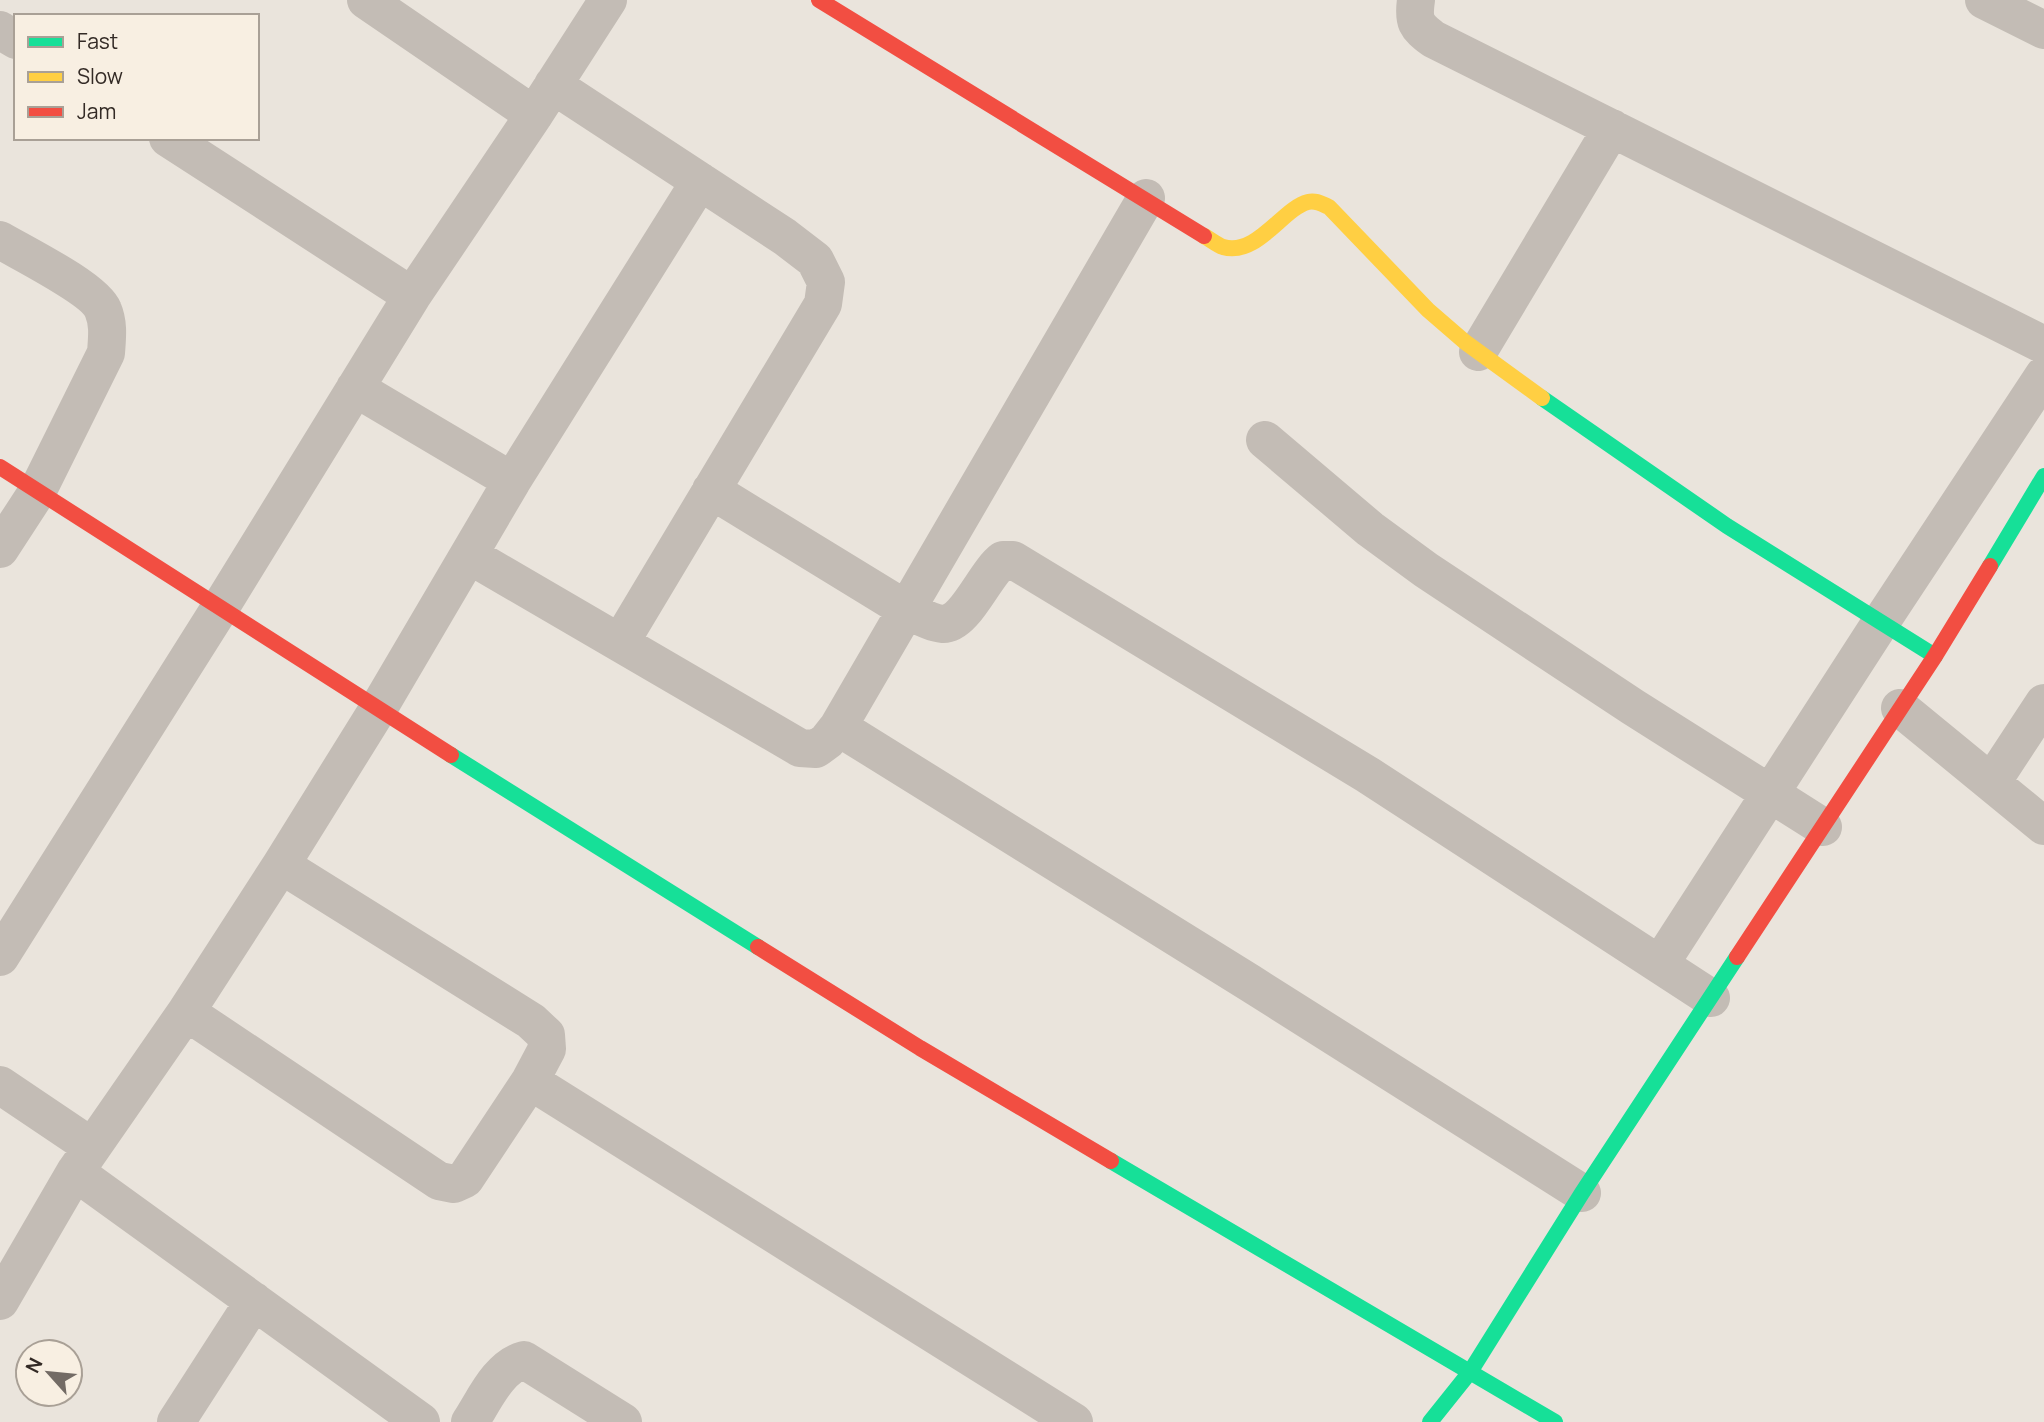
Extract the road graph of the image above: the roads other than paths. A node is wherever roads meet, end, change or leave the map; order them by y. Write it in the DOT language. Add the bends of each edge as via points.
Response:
graph roads {
  1 [pos="366,0"];
  2 [pos="608,0"];
  3 [pos="819,0"];
  4 [pos="1416,0"];
  5 [pos="1984,0"];
  6 [pos="2044,30"];
  7 [pos="544,100"];
  8 [pos="1612,128"];
  9 [pos="171,140"];
  10 [pos="700,181"];
  11 [pos="1146,198"];
  12 [pos="0,240"];
  13 [pos="412,296"];
  14 [pos="2044,345"];
  15 [pos="1479,352"];
  16 [pos="2044,375"];
  17 [pos="355,388"];
  18 [pos="1265,440"];
  19 [pos="0,467"];
  20 [pos="2044,476"];
  21 [pos="512,481"];
  22 [pos="711,490"];
  23 [pos="37,492"];
  24 [pos="0,549"];
  25 [pos="469,555"];
  26 [pos="220,608"];
  27 [pos="907,610"];
  28 [pos="1881,622"];
  29 [pos="620,643"];
  30 [pos="1935,656"];
  31 [pos="2044,703"];
  32 [pos="1900,708"];
  33 [pos="378,709"];
  34 [pos="838,727"];
  35 [pos="1992,782"];
  36 [pos="1770,794"];
  37 [pos="2044,826"];
  38 [pos="1823,827"];
  39 [pos="281,865"];
  40 [pos="0,957"];
  41 [pos="1660,964"];
  42 [pos="1712,998"];
  43 [pos="186,1012"];
  44 [pos="530,1081"];
  45 [pos="0,1085"];
  46 [pos="84,1160"];
  47 [pos="1581,1193"];
  48 [pos="0,1301"];
  49 [pos="254,1301"];
  50 [pos="1470,1371"];
  51 [pos="176,1422"];
  52 [pos="421,1422"];
  53 [pos="470,1422"];
  54 [pos="623,1422"];
  55 [pos="1074,1422"];
  56 [pos="1430,1422"];
  57 [pos="1555,1422"];
  1 -- 7 [label="street"];
  2 -- 7 [label="street"];
  3 -- 11 [label="street"];
  4 -- 8 [label="street" via="1418,28 1433,38"];
  5 -- 6 [label="street"];
  7 -- 10 [label="street"];
  7 -- 13 [label="street"];
  8 -- 14 [label="street"];
  8 -- 15 [label="street"];
  9 -- 13 [label="street"];
  10 -- 21 [label="street"];
  10 -- 22 [label="street" via="815,260 826,282 822,304"];
  11 -- 15 [label="street" via="1223,247 1239,248 1255,241 1295,208 1317,201 1329,207 1428,310"];
  11 -- 27 [label="street"];
  12 -- 23 [label="street" via="86,291 103,307 108,328 106,353"];
  13 -- 17 [label="street"];
  15 -- 28 [label="street" via="1727,526"];
  16 -- 28 [label="street"];
  17 -- 21 [label="street"];
  17 -- 26 [label="street"];
  18 -- 36 [label="street" via="1426,570"];
  19 -- 23 [label="street"];
  20 -- 30 [label="street"];
  21 -- 25 [label="street"];
  22 -- 27 [label="street"];
  22 -- 29 [label="street"];
  23 -- 24 [label="street"];
  23 -- 26 [label="street"];
  25 -- 29 [label="street"];
  25 -- 33 [label="street"];
  26 -- 33 [label="street"];
  26 -- 40 [label="street"];
  27 -- 34 [label="street"];
  27 -- 41 [label="street" via="946,625 959,618 994,567 1003,560 1013,561 1368,775"];
  28 -- 30 [label="street"];
  28 -- 36 [label="street"];
  29 -- 34 [label="street" via="800,748 816,749"];
  30 -- 32 [label="street"];
  31 -- 35 [label="street"];
  32 -- 35 [label="street"];
  32 -- 38 [label="street"];
  33 -- 39 [label="street"];
  33 -- 50 [label="street" via="920,1048"];
  34 -- 47 [label="street"];
  35 -- 37 [label="street"];
  36 -- 38 [label="street"];
  36 -- 41 [label="street"];
  38 -- 42 [label="street"];
  39 -- 43 [label="street"];
  39 -- 44 [label="street" via="531,1021 546,1035 547,1049"];
  41 -- 42 [label="street"];
  42 -- 47 [label="street"];
  43 -- 44 [label="street" via="439,1181 454,1184 466,1178"];
  43 -- 46 [label="street"];
  44 -- 55 [label="street"];
  45 -- 46 [label="street"];
  46 -- 48 [label="street"];
  46 -- 49 [label="street"];
  47 -- 50 [label="street"];
  49 -- 51 [label="street"];
  49 -- 52 [label="street"];
  50 -- 56 [label="street"];
  50 -- 57 [label="street"];
  53 -- 54 [label="street" via="503,1372 524,1360"];
}
